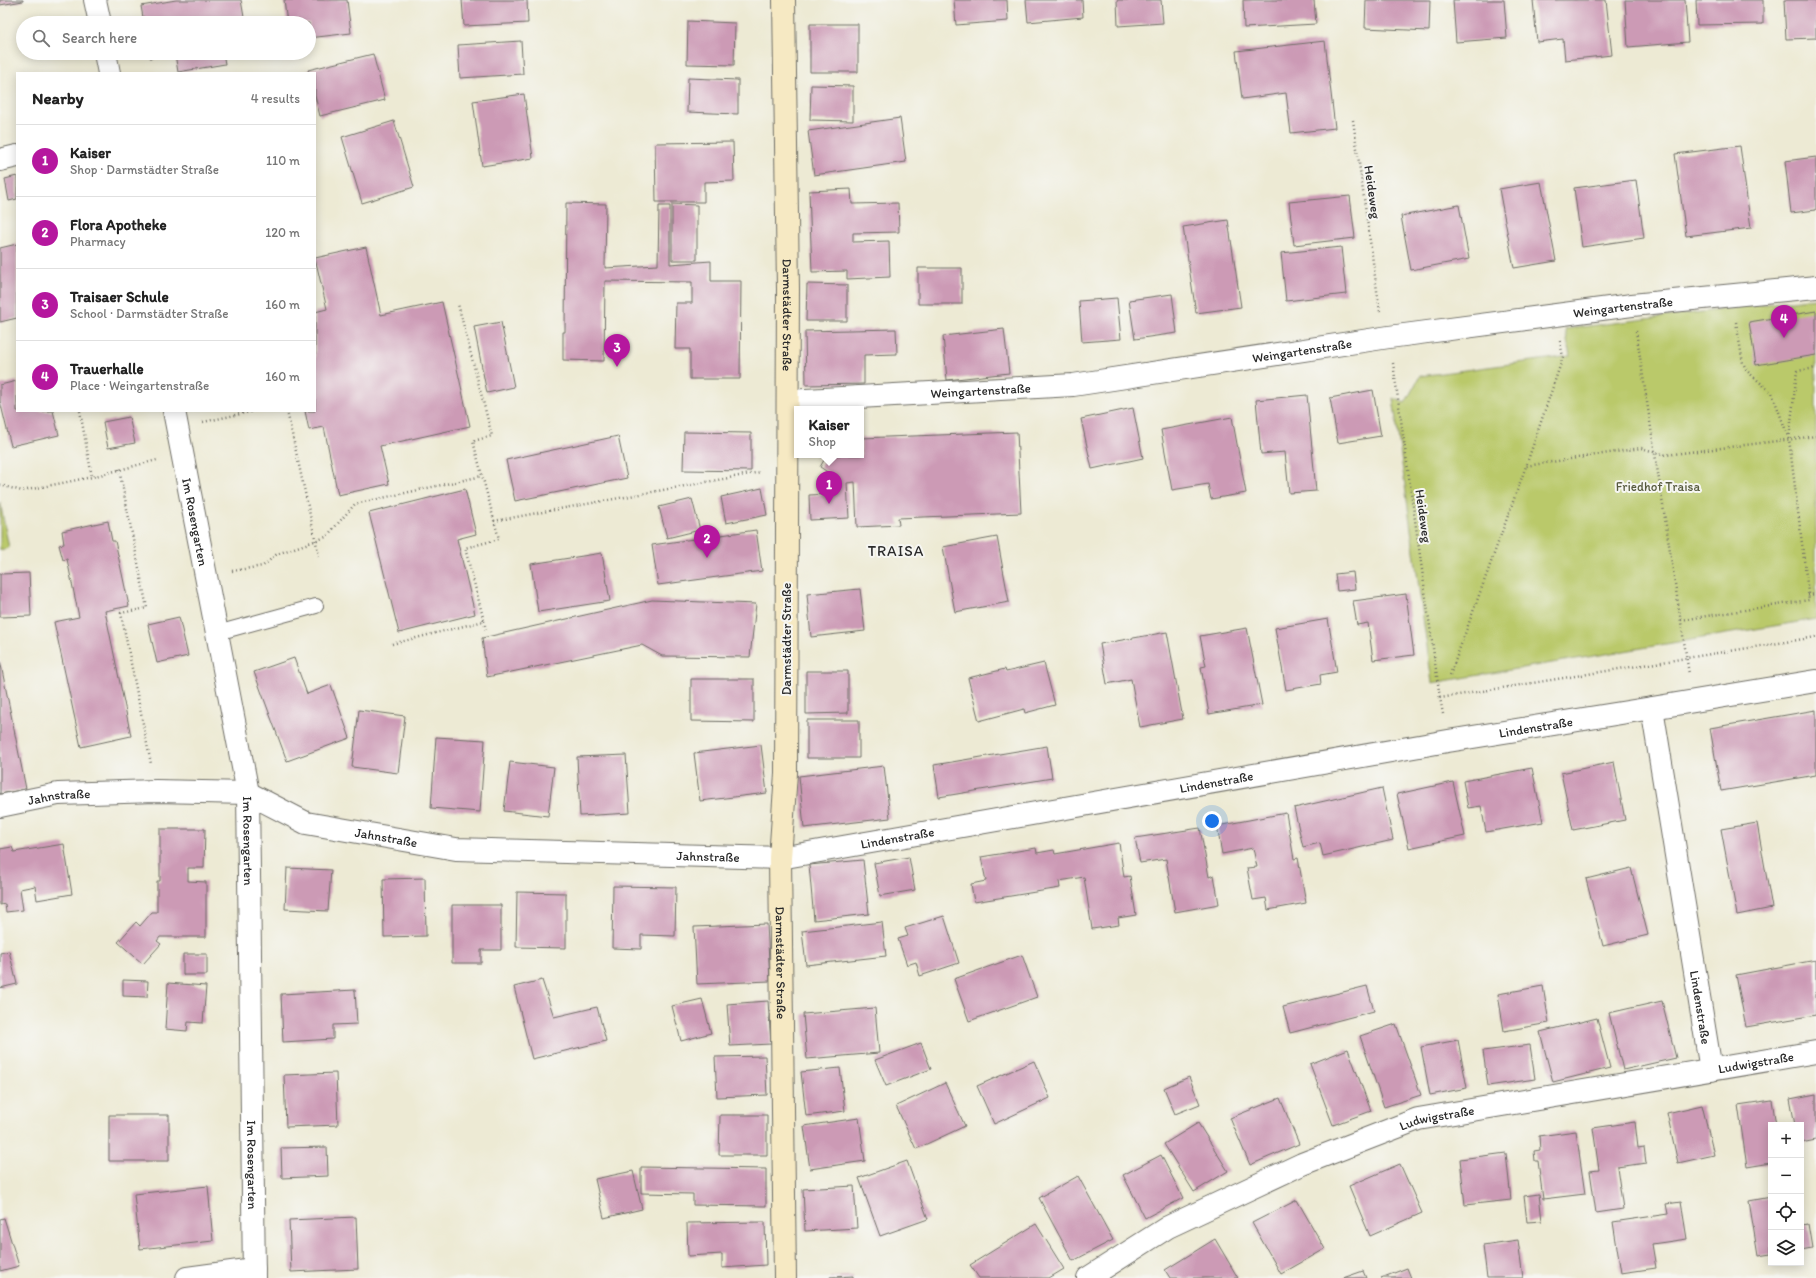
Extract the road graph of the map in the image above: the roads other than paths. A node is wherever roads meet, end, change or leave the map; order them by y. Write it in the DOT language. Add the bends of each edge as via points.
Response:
graph roads {
  1 [pos="95,0"];
  2 [pos="784,0"];
  3 [pos="98,16"];
  4 [pos="106,60"];
  5 [pos="109,72"];
  6 [pos="16,156"];
  7 [pos="0,160"];
  8 [pos="1816,287"];
  9 [pos="788,401"];
  10 [pos="176,419"];
  11 [pos="316,606"];
  12 [pos="217,633"];
  13 [pos="1816,681"];
  14 [pos="1652,708"];
  15 [pos="248,793"];
  16 [pos="0,806"];
  17 [pos="780,858"];
  18 [pos="1816,1052"];
  19 [pos="1711,1070"];
  20 [pos="254,1274"];
  21 [pos="187,1278"];
  22 [pos="785,1278"];
  23 [pos="1088,1278"];
  1 -- 3 [label="street"];
  2 -- 9 [label="street, Darmstädter Straße"];
  4 -- 5 [label="street"];
  6 -- 7 [label="street"];
  8 -- 9 [label="street, Weingartenstraße" via="1632,305 1386,337 1073,385"];
  9 -- 17 [label="street, Darmstädter Straße" via="786,773"];
  10 -- 12 [label="street, Im Rosengarten"];
  11 -- 12 [label="lane"];
  12 -- 15 [label="street, Im Rosengarten"];
  13 -- 14 [label="street, Lindenstraße"];
  14 -- 17 [label="street, Lindenstraße" via="1448,741"];
  14 -- 19 [label="street, Lindenstraße"];
  15 -- 16 [label="street, Jahnstraße" via="156,791 58,794"];
  15 -- 17 [label="street, Jahnstraße" via="306,823 456,849"];
  15 -- 20 [label="street, Im Rosengarten"];
  17 -- 22 [label="street, Darmstädter Straße"];
  18 -- 19 [label="street, Ludwigstraße"];
  19 -- 23 [label="street, Ludwigstraße" via="1418,1119 1302,1164 1175,1224"];
  20 -- 21 [label="street"];
}
